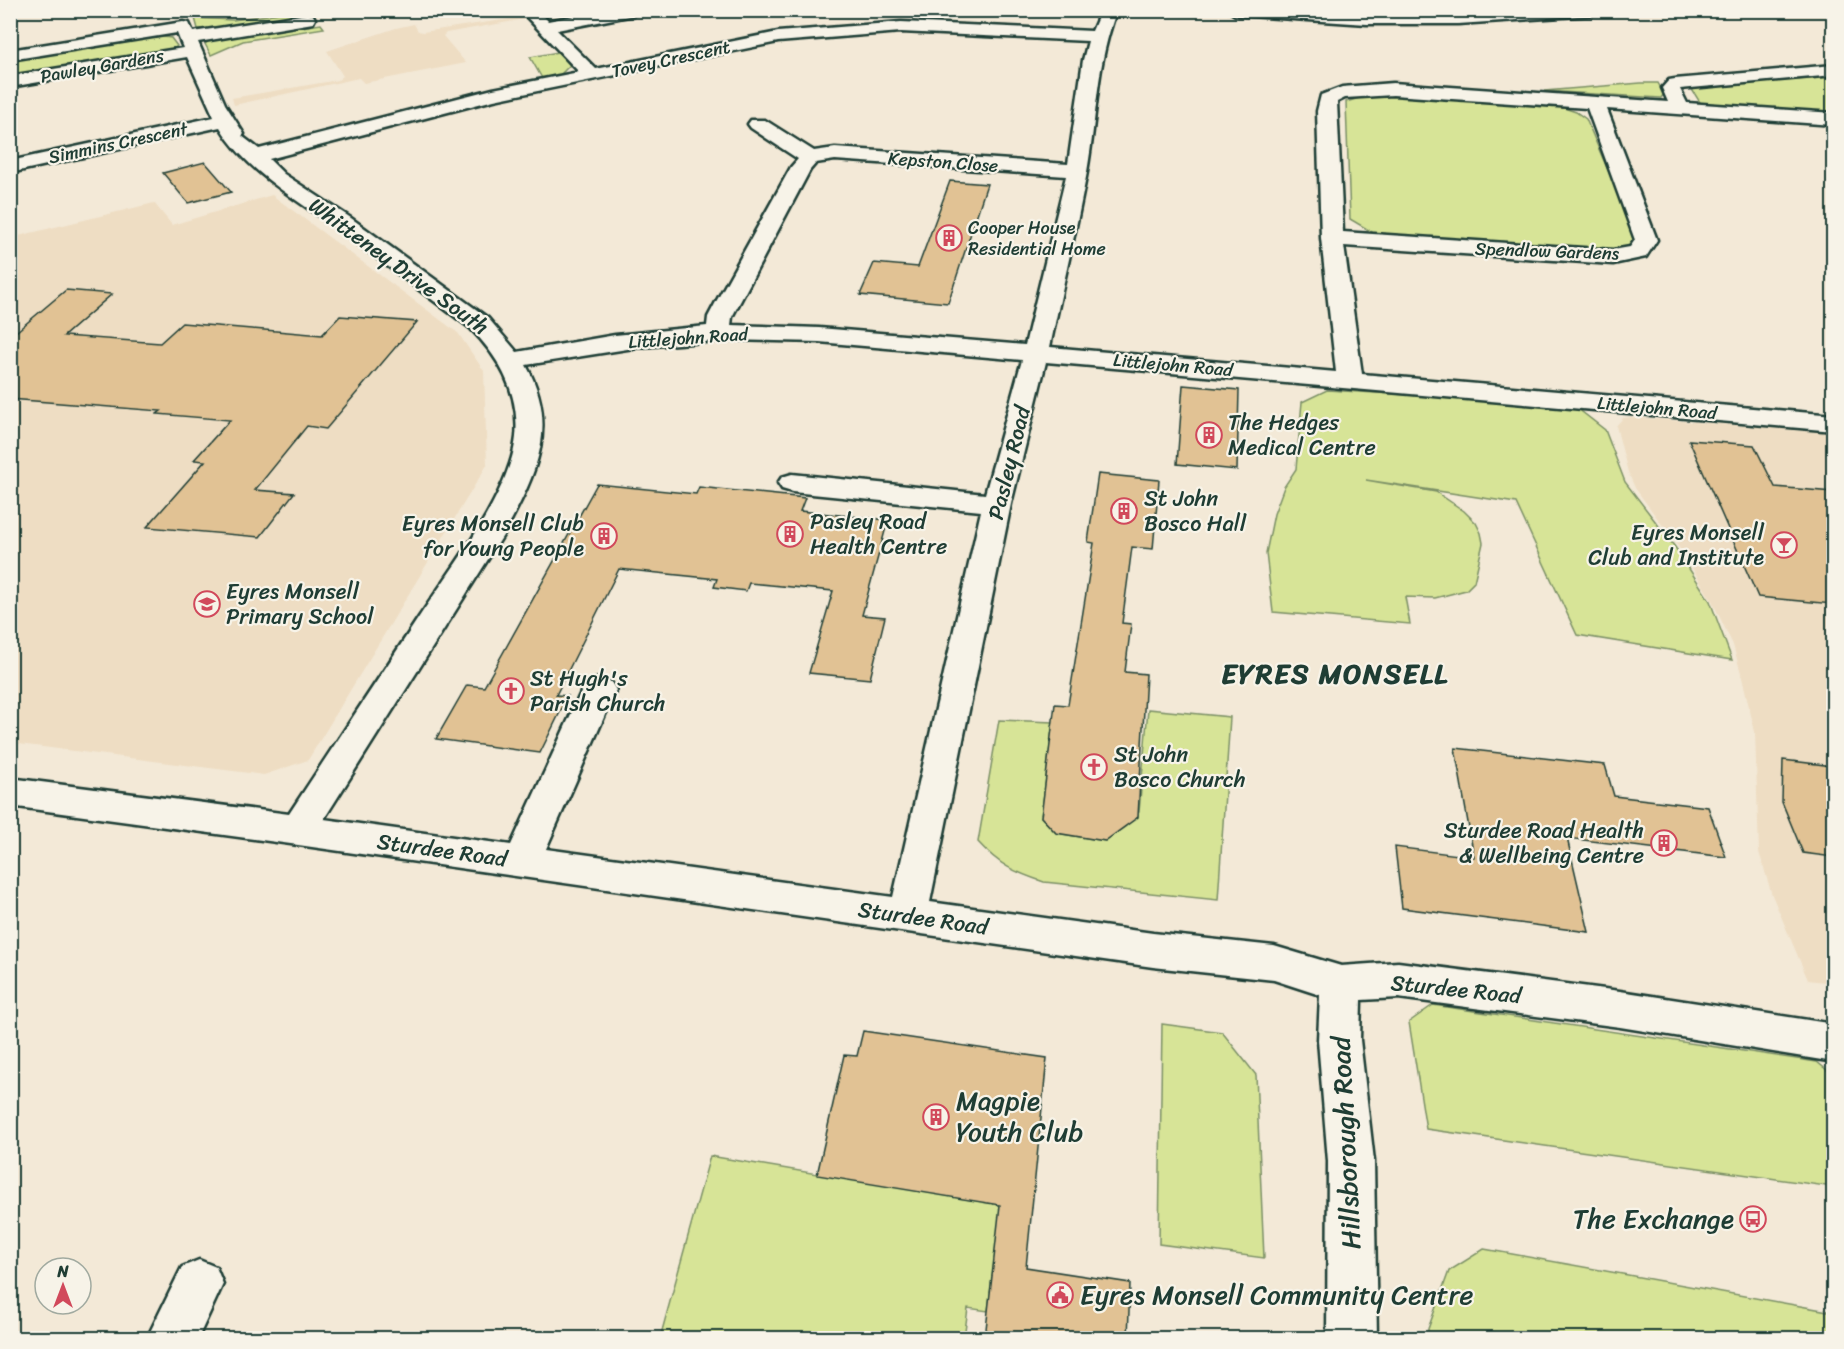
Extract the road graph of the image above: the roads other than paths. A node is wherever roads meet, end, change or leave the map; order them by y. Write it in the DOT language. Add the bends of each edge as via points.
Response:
graph roads {
  1 [pos="528,10"];
  2 [pos="634,10"];
  3 [pos="1109,10"];
  4 [pos="1235,10"];
  5 [pos="1592,10"];
  6 [pos="1314,13"];
  7 [pos="307,20"];
  8 [pos="544,27"];
  9 [pos="185,32"];
  10 [pos="1098,36"];
  11 [pos="10,55"];
  12 [pos="1833,70"];
  13 [pos="592,75"];
  14 [pos="10,82"];
  15 [pos="1595,103"];
  16 [pos="1681,109"];
  17 [pos="780,119"];
  18 [pos="1833,119"];
  19 [pos="758,124"];
  20 [pos="738,129"];
  21 [pos="238,138"];
  22 [pos="810,158"];
  23 [pos="10,167"];
  24 [pos="1077,171"];
  25 [pos="1332,238"];
  26 [pos="718,333"];
  27 [pos="1036,353"];
  28 [pos="513,360"];
  29 [pos="1350,379"];
  30 [pos="1833,423"];
  31 [pos="792,483"];
  32 [pos="997,504"];
  33 [pos="599,690"];
  34 [pos="10,792"];
  35 [pos="298,830"];
  36 [pos="522,861"];
  37 [pos="908,916"];
  38 [pos="1341,984"];
  39 [pos="1833,1043"];
  40 [pos="199,1284"];
  41 [pos="172,1338"];
  42 [pos="1352,1338"];
  1 -- 8 [label="street"];
  2 -- 8 [label="street"];
  3 -- 10 [label="street, Pasley Road"];
  4 -- 6 [label="street"];
  5 -- 6 [label="street" via="1458,19"];
  7 -- 9 [label="street"];
  8 -- 13 [label="street"];
  9 -- 11 [label="street, Pawley Gardens"];
  9 -- 14 [label="street, Pawley Gardens"];
  9 -- 21 [label="street"];
  10 -- 13 [label="street, Tovey Crescent" via="960,28 841,31 778,38"];
  10 -- 24 [label="street, Pasley Road"];
  12 -- 16 [label="street" via="1675,84 1671,92"];
  13 -- 21 [label="street, Tovey Crescent"];
  15 -- 16 [label="street"];
  15 -- 25 [label="street" via="1393,89 1352,91 1328,99"];
  15 -- 25 [label="street, Spendlow Gardens" via="1646,240 1638,252 1613,257 1565,255"];
  16 -- 18 [label="street"];
  17 -- 19 [label="street"];
  19 -- 20 [label="street"];
  19 -- 22 [label="street"];
  21 -- 23 [label="street, Simmins Crescent"];
  21 -- 28 [label="street, Whitteney Drive South" via="277,178 479,323 498,339"];
  22 -- 24 [label="street, Kepston Close" via="835,154"];
  22 -- 26 [label="street" via="801,167 720,317"];
  24 -- 27 [label="street, Pasley Road"];
  25 -- 29 [label="street"];
  26 -- 27 [label="street, Littlejohn Road" via="831,336"];
  26 -- 28 [label="street, Littlejohn Road" via="629,341"];
  27 -- 29 [label="street, Littlejohn Road"];
  27 -- 32 [label="street, Pasley Road"];
  28 -- 35 [label="street, Whitteney Drive South" via="522,380 530,428 525,458 510,495 489,534"];
  29 -- 30 [label="street, Littlejohn Road"];
  31 -- 32 [label="street"];
  32 -- 37 [label="street, Pasley Road"];
  33 -- 36 [label="street"];
  34 -- 35 [label="street, Sturdee Road"];
  35 -- 36 [label="street, Sturdee Road"];
  36 -- 37 [label="street, Sturdee Road"];
  37 -- 38 [label="street, Sturdee Road" via="1274,963"];
  38 -- 39 [label="street, Sturdee Road" via="1398,980"];
  38 -- 42 [label="street, Hillsborough Road" via="1340,1040 1351,1161"];
  40 -- 41 [label="street"];
}
